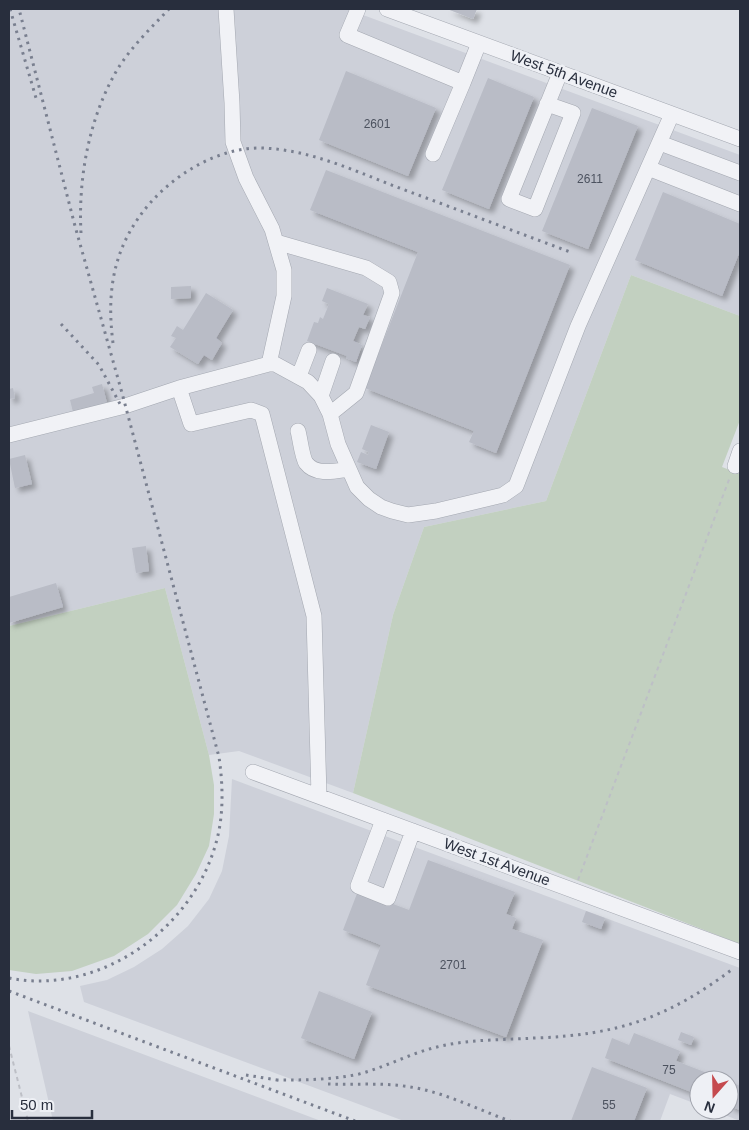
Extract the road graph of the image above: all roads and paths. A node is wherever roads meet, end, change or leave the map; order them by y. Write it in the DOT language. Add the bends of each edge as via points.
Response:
graph roads {
  1 [pos="226,9"];
  2 [pos="358,9"];
  3 [pos="387,9"];
  4 [pos="479,42"];
  5 [pos="560,73"];
  6 [pos="463,83"];
  7 [pos="548,104"];
  8 [pos="672,114"];
  9 [pos="740,139"];
  10 [pos="660,143"];
  11 [pos="433,154"];
  12 [pos="648,168"];
  13 [pos="740,172"];
  14 [pos="740,204"];
  15 [pos="276,242"];
  16 [pos="309,350"];
  17 [pos="333,361"];
  18 [pos="269,364"];
  19 [pos="299,376"];
  20 [pos="179,388"];
  21 [pos="321,396"];
  22 [pos="330,414"];
  23 [pos="298,431"];
  24 [pos="9,435"];
  25 [pos="740,451"];
  26 [pos="735,466"];
  27 [pos="349,469"];
  28 [pos="253,772"];
  29 [pos="319,796"];
  30 [pos="383,820"];
  31 [pos="413,831"];
  32 [pos="574,891"];
  33 [pos="740,952"];
  34 [pos="9,1046"];
  35 [pos="28,1121"];
  1 -- 15 [label="street" via="233,142"];
  2 -- 6 [label="street" via="347,35"];
  3 -- 4 [label="street, West 5th Avenue"];
  4 -- 5 [label="street, West 5th Avenue"];
  4 -- 6 [label="street"];
  5 -- 7 [label="street"];
  5 -- 8 [label="street, West 5th Avenue"];
  6 -- 11 [label="street"];
  7 -- 7 [label="street" via="509,199 535,209 573,113"];
  8 -- 9 [label="street, West 5th Avenue"];
  8 -- 10 [label="street"];
  10 -- 12 [label="street"];
  10 -- 13 [label="street"];
  12 -- 14 [label="street"];
  12 -- 27 [label="street" via="578,326 516,486 503,496 408,514 392,511 369,499 357,487"];
  15 -- 18 [label="street" via="284,270 284,296"];
  15 -- 22 [label="street" via="366,268 389,282 392,294 356,393"];
  16 -- 19 [label="street"];
  17 -- 21 [label="street"];
  18 -- 19 [label="street" via="276,364"];
  18 -- 20 [label="street"];
  19 -- 21 [label="street"];
  20 -- 24 [label="street" via="125,406"];
  20 -- 29 [label="street" via="191,424 251,410 262,414 314,616"];
  21 -- 22 [label="street"];
  22 -- 27 [label="street"];
  23 -- 27 [label="street" via="306,462 318,471"];
  25 -- 26 [label="street"];
  26 -- 32 [label="path"];
  28 -- 29 [label="street, West 1st Avenue"];
  29 -- 30 [label="street, West 1st Avenue"];
  30 -- 31 [label="street, West 1st Avenue"];
  30 -- 31 [label="street" via="358,886 388,898"];
  31 -- 32 [label="street, West 1st Avenue"];
  32 -- 33 [label="street, West 1st Avenue"];
  34 -- 35 [label="path"];
}
